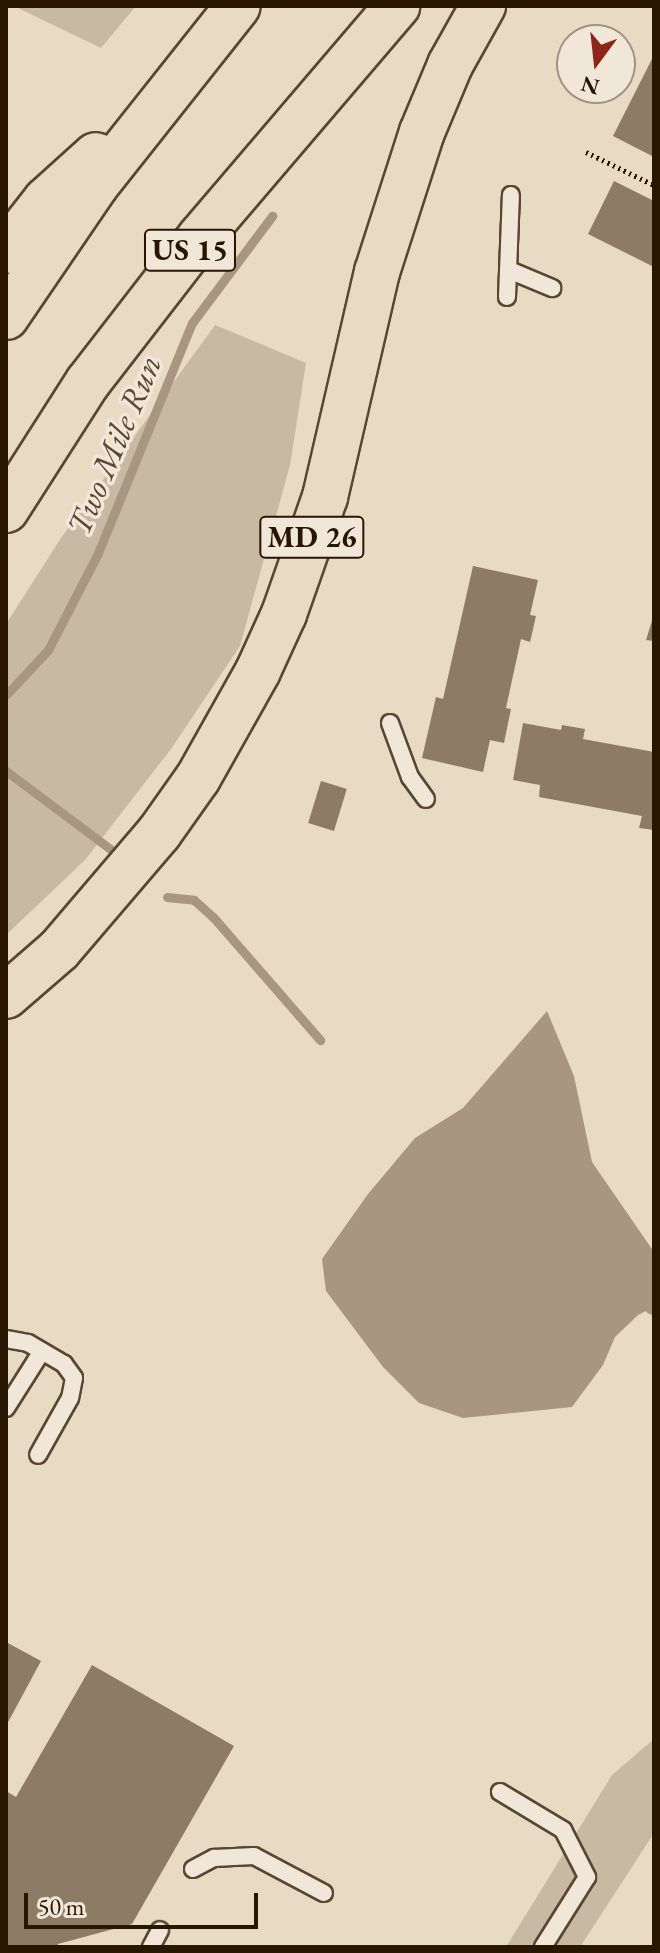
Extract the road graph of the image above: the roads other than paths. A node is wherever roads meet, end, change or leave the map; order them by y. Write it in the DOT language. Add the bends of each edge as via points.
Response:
graph roads {
  1 [pos="238,6"];
  2 [pos="397,6"];
  3 [pos="483,6"];
  4 [pos="163,95"];
  5 [pos="511,195"];
  6 [pos="6,251"];
  7 [pos="509,270"];
  8 [pos="552,288"];
  9 [pos="507,297"];
  10 [pos="6,317"];
  11 [pos="6,510"];
  12 [pos="390,723"];
  13 [pos="426,799"];
  14 [pos="6,996"];
  15 [pos="6,1339"];
  16 [pos="42,1351"];
  17 [pos="6,1408"];
  18 [pos="38,1455"];
  19 [pos="500,1792"];
  20 [pos="193,1869"];
  21 [pos="324,1893"];
  22 [pos="160,1930"];
  23 [pos="151,1947"];
  24 [pos="543,1947"];
  1 -- 4 [label="highway"];
  2 -- 11 [label="highway, US 15" via="190,249 88,382"];
  3 -- 14 [label="highway, MD 26" via="422,132 377,272 325,497 304,563 258,671 198,778 159,833 59,950"];
  4 -- 6 [label="highway" via="46,200"];
  4 -- 10 [label="highway"];
  5 -- 7 [label="lane"];
  7 -- 8 [label="lane"];
  7 -- 9 [label="lane"];
  12 -- 13 [label="lane" via="410,777"];
  15 -- 16 [label="lane"];
  16 -- 17 [label="lane"];
  16 -- 18 [label="lane" via="64,1364 74,1378 70,1398"];
  19 -- 24 [label="lane" via="563,1830 587,1877"];
  20 -- 21 [label="lane" via="214,1858 254,1856"];
  22 -- 23 [label="lane"];
}
